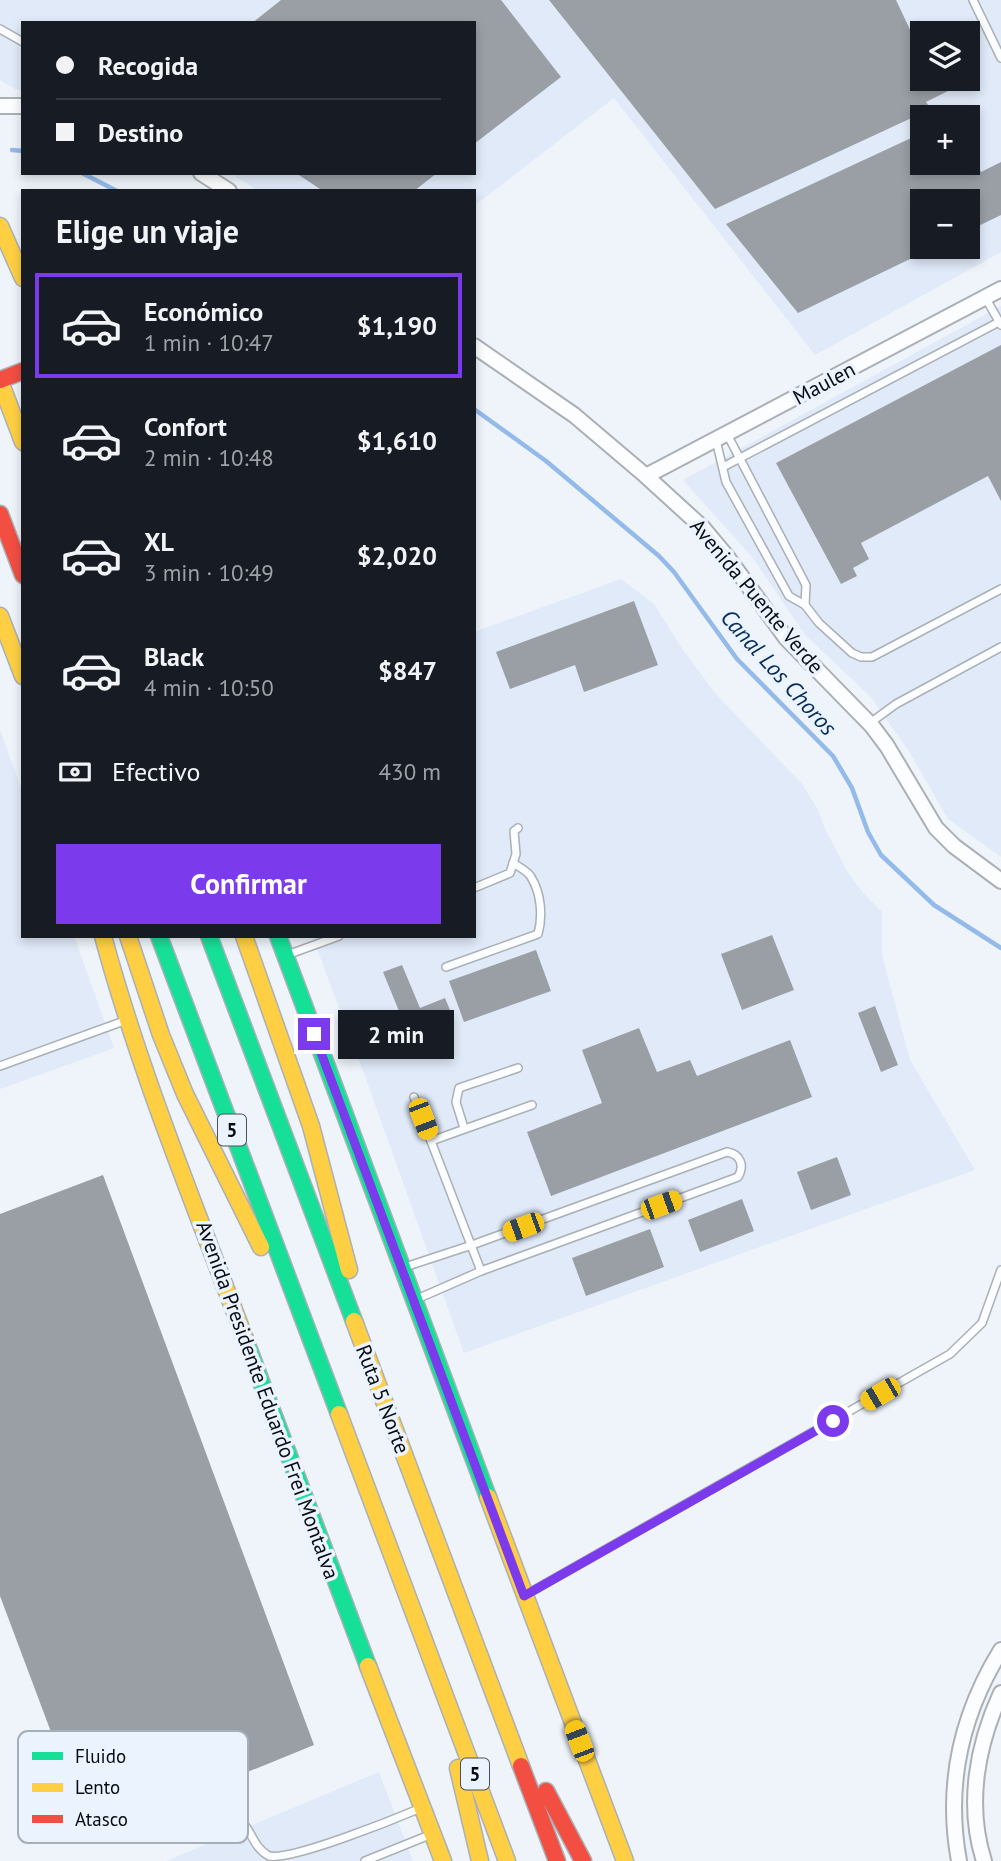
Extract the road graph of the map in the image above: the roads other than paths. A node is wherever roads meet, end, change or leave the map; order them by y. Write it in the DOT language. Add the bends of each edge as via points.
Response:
graph roads {
  1 [pos="973,0"];
  2 [pos="0,29"];
  3 [pos="21,41"];
  4 [pos="1001,58"];
  5 [pos="0,106"];
  6 [pos="21,106"];
  7 [pos="204,175"];
  8 [pos="226,189"];
  9 [pos="0,226"];
  10 [pos="21,273"];
  11 [pos="1001,289"];
  12 [pos="985,297"];
  13 [pos="1000,323"];
  14 [pos="476,347"];
  15 [pos="21,372"];
  16 [pos="0,381"];
  17 [pos="21,437"];
  18 [pos="722,437"];
  19 [pos="740,459"];
  20 [pos="723,467"];
  21 [pos="646,476"];
  22 [pos="0,514"];
  23 [pos="21,570"];
  24 [pos="1001,589"];
  25 [pos="805,605"];
  26 [pos="0,616"];
  27 [pos="1001,647"];
  28 [pos="21,672"];
  29 [pos="870,723"];
  30 [pos="518,828"];
  31 [pos="513,863"];
  32 [pos="1001,881"];
  33 [pos="476,887"];
  34 [pos="104,938"];
  35 [pos="129,938"];
  36 [pos="160,938"];
  37 [pos="210,938"];
  38 [pos="245,938"];
  39 [pos="279,938"];
  40 [pos="334,938"];
  41 [pos="285,956"];
  42 [pos="446,967"];
  43 [pos="127,1020"];
  44 [pos="0,1066"];
  45 [pos="518,1068"];
  46 [pos="414,1097"];
  47 [pos="532,1105"];
  48 [pos="464,1128"];
  49 [pos="431,1141"];
  50 [pos="472,1245"];
  51 [pos="401,1268"];
  52 [pos="1001,1270"];
  53 [pos="481,1271"];
  54 [pos="414,1300"];
  55 [pos="305,1325"];
  56 [pos="370,1364"];
  57 [pos="524,1596"];
  58 [pos="1001,1650"];
  59 [pos="442,1687"];
  60 [pos="493,1691"];
  61 [pos="1001,1693"];
  62 [pos="422,1807"];
  63 [pos="248,1829"];
  64 [pos="432,1833"];
  65 [pos="365,1861"];
  66 [pos="443,1861"];
  67 [pos="480,1861"];
  68 [pos="508,1861"];
  69 [pos="557,1861"];
  70 [pos="583,1861"];
  71 [pos="625,1861"];
  72 [pos="959,1861"];
  73 [pos="984,1861"];
  1 -- 4 [label="lane"];
  2 -- 3 [label="lane"];
  5 -- 6 [label="street"];
  7 -- 8 [label="street"];
  9 -- 10 [label="main road"];
  11 -- 12 [label="street, Maulen"];
  12 -- 13 [label="lane"];
  12 -- 18 [label="street, Maulen"];
  13 -- 19 [label="lane"];
  14 -- 21 [label="street, Avenida Puente Verde" via="574,415"];
  15 -- 16 [label="main road"];
  16 -- 17 [label="main road"];
  18 -- 19 [label="lane"];
  18 -- 20 [label="lane"];
  18 -- 21 [label="street, Maulen"];
  19 -- 20 [label="lane"];
  19 -- 25 [label="lane" via="806,585"];
  20 -- 25 [label="lane" via="726,482 789,596"];
  21 -- 29 [label="street, Avenida Puente Verde" via="716,542 786,638"];
  22 -- 23 [label="main road"];
  24 -- 25 [label="lane" via="872,657 852,653"];
  26 -- 28 [label="main road"];
  27 -- 29 [label="lane"];
  29 -- 32 [label="street, Avenida Puente Verde" via="936,828"];
  30 -- 31 [label="lane" via="514,831"];
  31 -- 33 [label="lane" via="510,873"];
  31 -- 42 [label="lane" via="531,875 541,904 538,934"];
  34 -- 43 [label="main road, Avenida Presidente Eduardo Frei Montalva"];
  35 -- 55 [label="main road" via="191,1106"];
  36 -- 55 [label="main road, 5"];
  37 -- 56 [label="main road, Ruta 5 Norte / 5"];
  38 -- 56 [label="main road" via="321,1160"];
  39 -- 41 [label="main road"];
  40 -- 41 [label="lane"];
  41 -- 51 [label="main road"];
  43 -- 44 [label="lane"];
  43 -- 62 [label="main road, Avenida Presidente Eduardo Frei Montalva"];
  45 -- 48 [label="lane" via="459,1088 456,1102"];
  46 -- 49 [label="lane"];
  47 -- 48 [label="lane"];
  48 -- 49 [label="lane"];
  49 -- 50 [label="lane"];
  50 -- 51 [label="lane"];
  50 -- 53 [label="lane"];
  50 -- 53 [label="lane" via="727,1152 740,1161 738,1177"];
  51 -- 54 [label="main road"];
  52 -- 57 [label="lane" via="982,1324 950,1354"];
  53 -- 54 [label="lane"];
  54 -- 57 [label="main road"];
  55 -- 59 [label="main road, 5"];
  56 -- 60 [label="main road, Ruta 5 Norte / 5"];
  57 -- 71 [label="main road"];
  58 -- 72 [label="street" via="976,1695 958,1757 954,1820"];
  59 -- 67 [label="main road"];
  59 -- 68 [label="main road, 5"];
  60 -- 69 [label="main road, Ruta 5 Norte / 5"];
  60 -- 70 [label="main road"];
  61 -- 73 [label="street" via="983,1740 975,1788 976,1828"];
  62 -- 63 [label="lane" via="281,1858 263,1852"];
  62 -- 64 [label="main road, Avenida Presidente Eduardo Frei Montalva"];
  64 -- 65 [label="lane"];
  64 -- 66 [label="main road, Avenida Presidente Eduardo Frei Montalva"];
}
